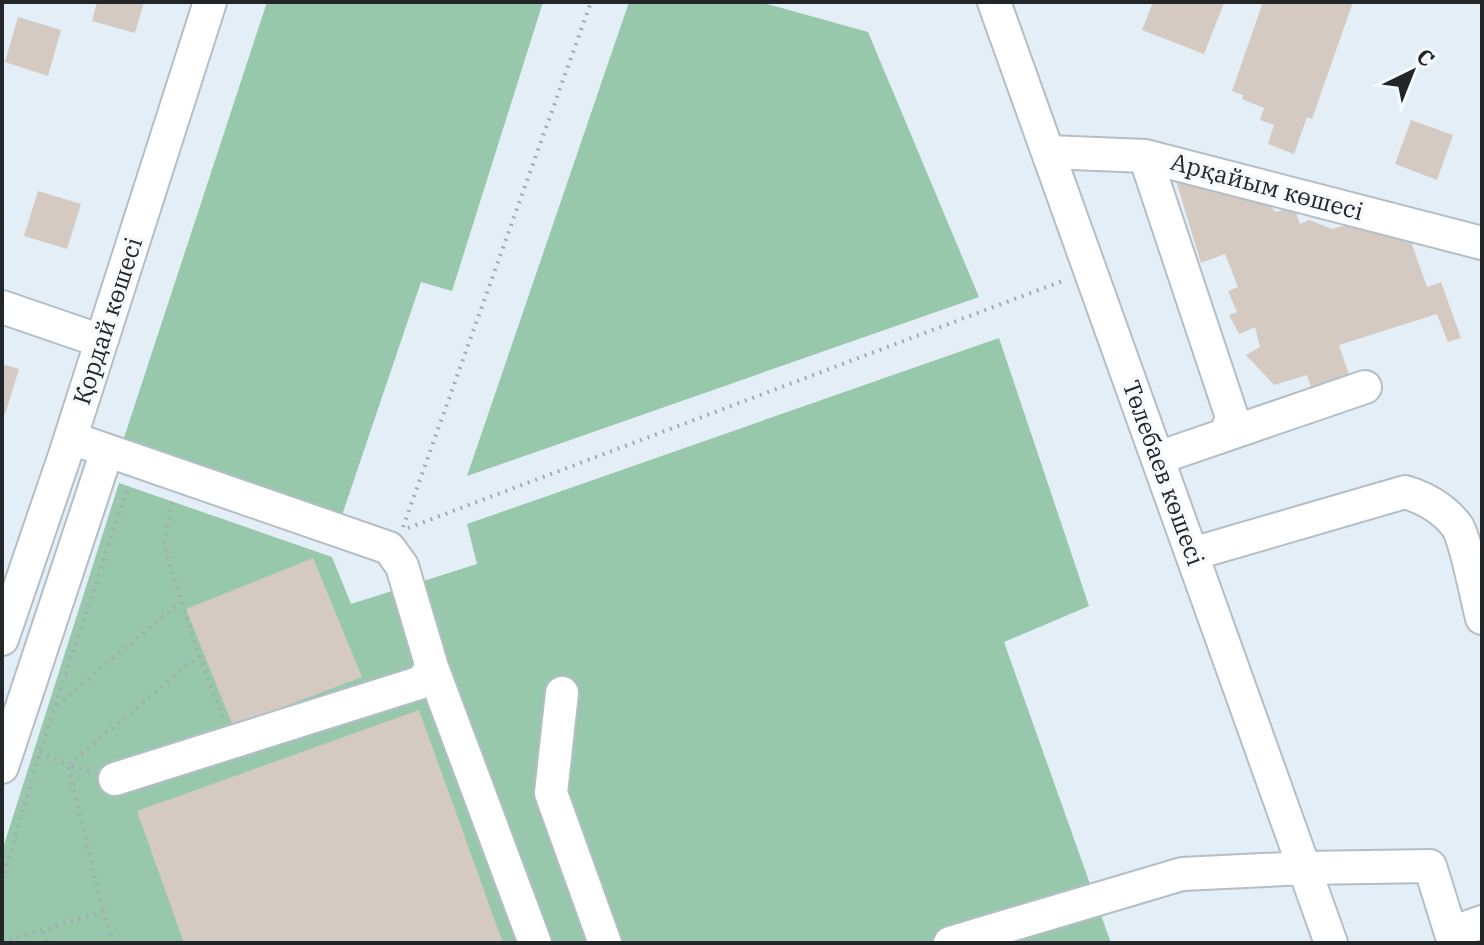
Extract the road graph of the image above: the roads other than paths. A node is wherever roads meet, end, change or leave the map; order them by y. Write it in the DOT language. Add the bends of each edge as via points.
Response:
graph roads {
  1 [pos="210,2"];
  2 [pos="994,2"];
  3 [pos="1049,152"];
  4 [pos="1145,156"];
  5 [pos="1482,243"];
  6 [pos="2,307"];
  7 [pos="101,341"];
  8 [pos="1365,387"];
  9 [pos="1226,434"];
  10 [pos="71,438"];
  11 [pos="107,451"];
  12 [pos="1158,458"];
  13 [pos="1192,554"];
  14 [pos="1482,618"];
  15 [pos="2,639"];
  16 [pos="432,667"];
  17 [pos="562,693"];
  18 [pos="2,767"];
  19 [pos="115,779"];
  20 [pos="1305,868"];
  21 [pos="1482,922"];
  22 [pos="1453,938"];
  23 [pos="535,943"];
  24 [pos="605,943"];
  25 [pos="950,943"];
  26 [pos="1331,943"];
  1 -- 7 [label="street, Қордай көшесі"];
  2 -- 3 [label="street, Төлебаев көшесі"];
  3 -- 4 [label="street, Арқайым көшесі"];
  3 -- 12 [label="street, Төлебаев көшесі"];
  4 -- 5 [label="street, Арқайым көшесі"];
  4 -- 9 [label="street" via="1232,417"];
  6 -- 7 [label="street"];
  7 -- 10 [label="street, Қордай көшесі"];
  8 -- 9 [label="street"];
  9 -- 12 [label="street"];
  10 -- 11 [label="street"];
  10 -- 15 [label="street, Қордай көшесі"];
  11 -- 16 [label="street" via="389,548 402,566"];
  11 -- 18 [label="street"];
  12 -- 13 [label="street, Төлебаев көшесі"];
  13 -- 14 [label="street" via="1405,492 1424,498 1459,529"];
  13 -- 20 [label="street, Төлебаев көшесі"];
  16 -- 19 [label="street" via="422,682"];
  16 -- 23 [label="street"];
  17 -- 24 [label="street" via="551,793"];
  20 -- 22 [label="street" via="1430,866"];
  20 -- 25 [label="street" via="1182,874"];
  20 -- 26 [label="street, Төлебаев көшесі"];
  21 -- 22 [label="street"];
}
